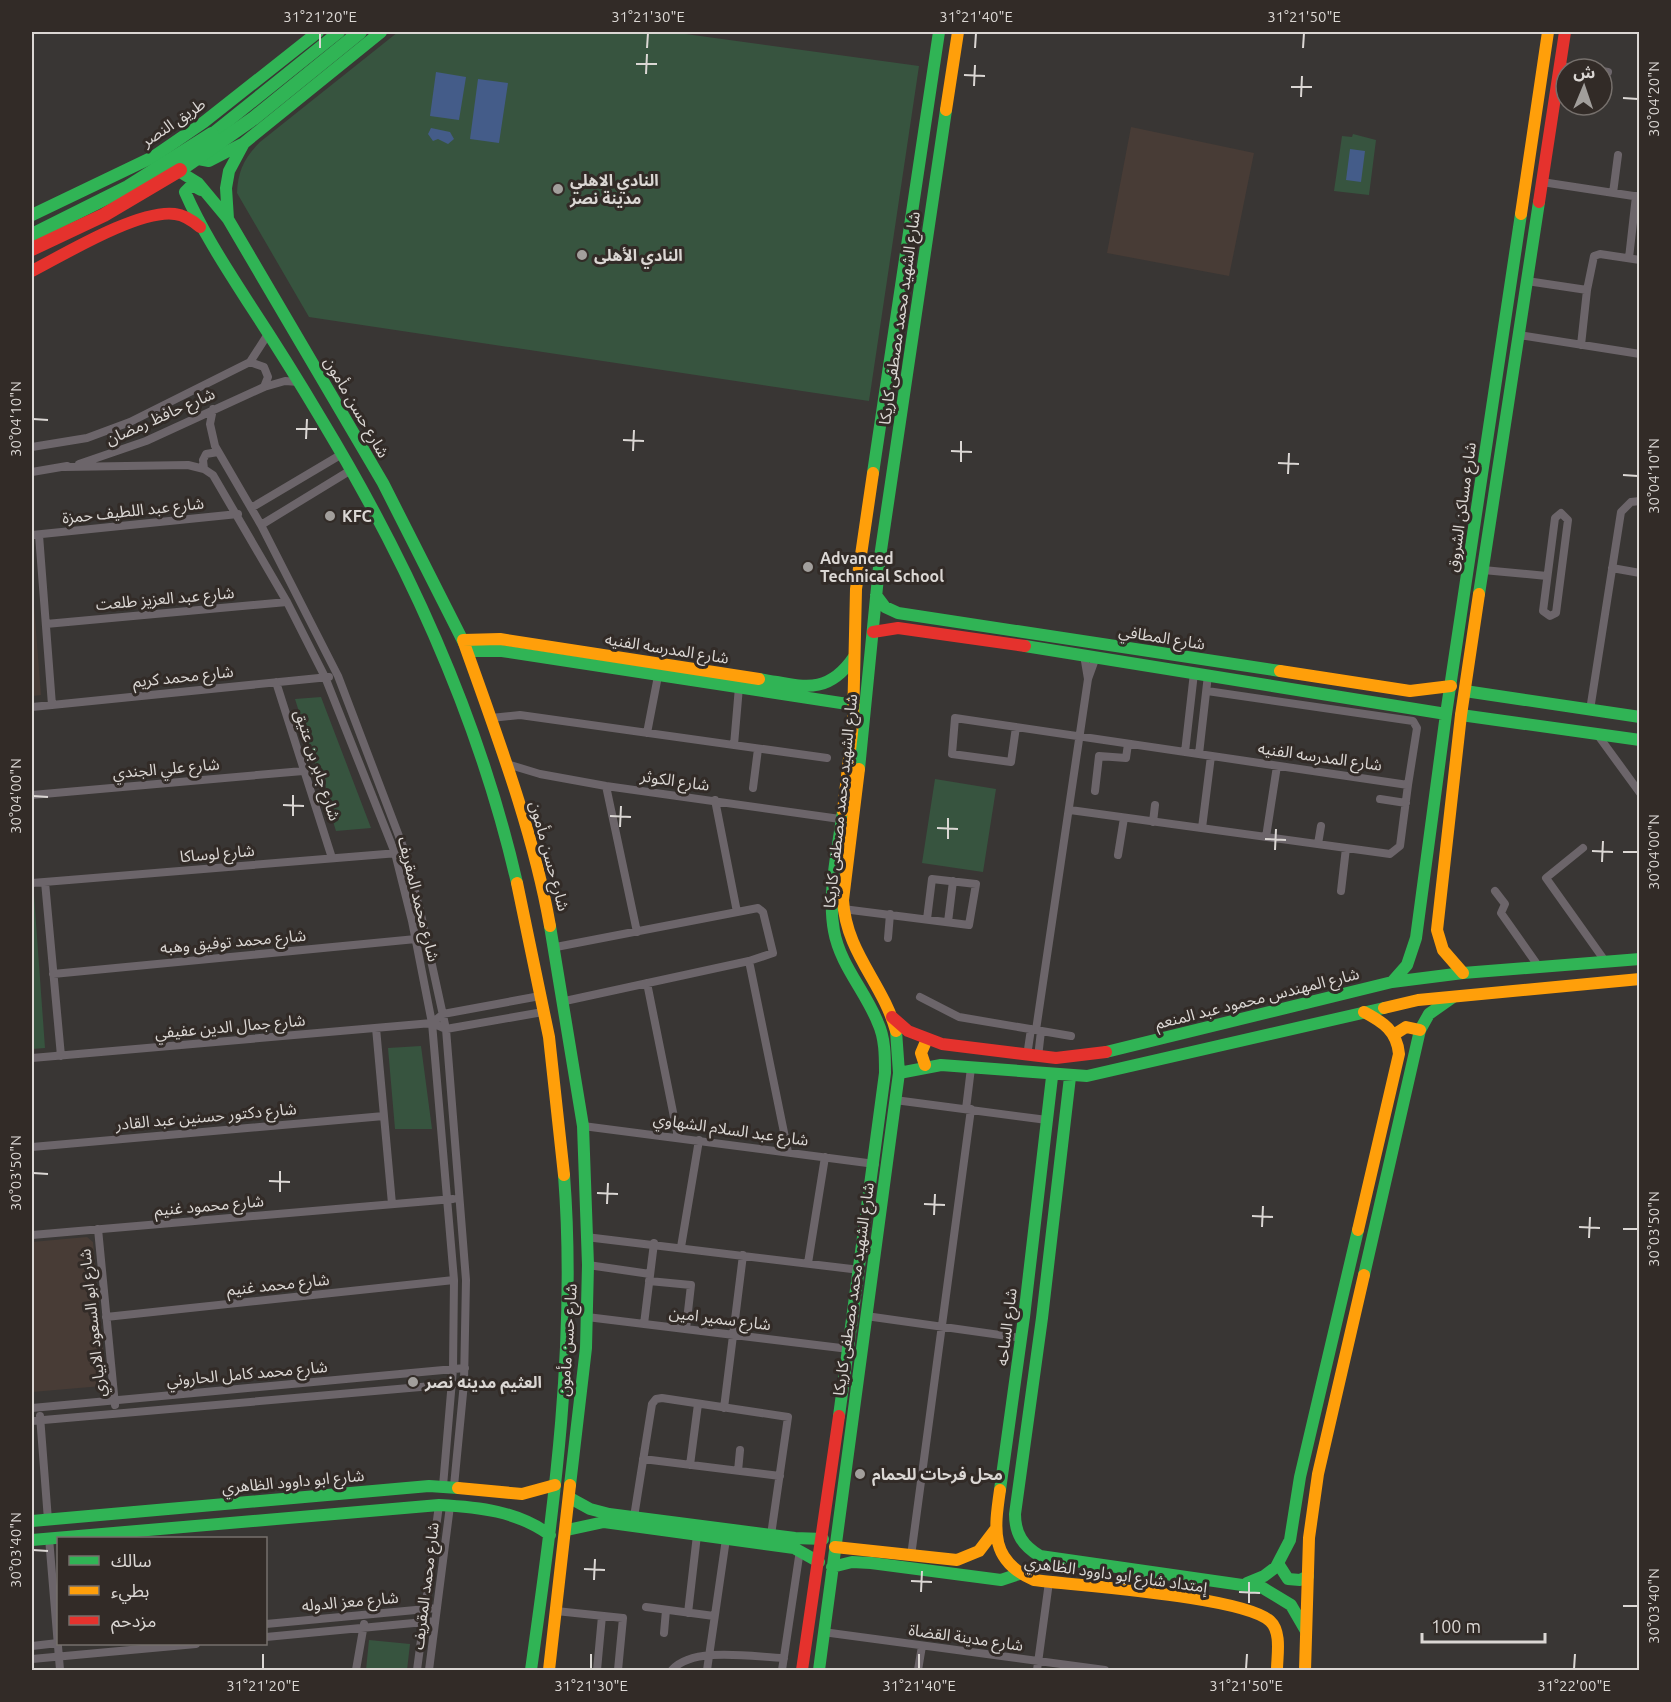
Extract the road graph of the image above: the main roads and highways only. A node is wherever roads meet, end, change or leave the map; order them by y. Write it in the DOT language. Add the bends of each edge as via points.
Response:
graph roads {
  1 [pos="318,32"];
  2 [pos="339,32"];
  3 [pos="360,32"];
  4 [pos="381,32"];
  5 [pos="1548,32"];
  6 [pos="1565,32"];
  7 [pos="939,35"];
  8 [pos="957,37"];
  9 [pos="935,64"];
  10 [pos="953,67"];
  11 [pos="179,139"];
  12 [pos="244,143"];
  13 [pos="147,160"];
  14 [pos="119,175"];
  15 [pos="211,198"];
  16 [pos="1521,210"];
  17 [pos="1537,213"];
  18 [pos="32,216"];
  19 [pos="228,219"];
  20 [pos="141,220"];
  21 [pos="200,226"];
  22 [pos="1518,231"];
  23 [pos="1534,233"];
  24 [pos="32,235"];
  25 [pos="32,249"];
  26 [pos="32,271"];
  27 [pos="876,595"];
  28 [pos="907,615"];
  29 [pos="905,630"];
  30 [pos="873,632"];
  31 [pos="465,646"];
  32 [pos="854,656"];
  33 [pos="830,682"];
  34 [pos="1451,686"];
  35 [pos="1422,691"];
  36 [pos="1465,692"];
  37 [pos="1495,696"];
  38 [pos="829,701"];
  39 [pos="854,705"];
  40 [pos="1418,709"];
  41 [pos="1446,714"];
  42 [pos="1461,715"];
  43 [pos="1640,717"];
  44 [pos="1490,719"];
  45 [pos="1640,740"];
  46 [pos="544,893"];
  47 [pos="521,899"];
  48 [pos="1416,938"];
  49 [pos="1437,938"];
  50 [pos="556,947"];
  51 [pos="531,952"];
  52 [pos="1640,958"];
  53 [pos="1463,973"];
  54 [pos="1640,979"];
  55 [pos="1392,982"];
  56 [pos="1454,996"];
  57 [pos="1364,1012"];
  58 [pos="892,1017"];
  59 [pos="1420,1030"];
  60 [pos="1395,1035"];
  61 [pos="927,1039"];
  62 [pos="925,1065"];
  63 [pos="899,1073"];
  64 [pos="1052,1077"];
  65 [pos="1070,1077"];
  66 [pos="1051,1091"];
  67 [pos="1068,1093"];
  68 [pos="1027,1296"];
  69 [pos="1044,1298"];
  70 [pos="1024,1317"];
  71 [pos="1042,1318"];
  72 [pos="555,1485"];
  73 [pos="507,1494"];
  74 [pos="294,1498"];
  75 [pos="570,1498"];
  76 [pos="506,1515"];
  77 [pos="296,1516"];
  78 [pos="597,1516"];
  79 [pos="32,1521"];
  80 [pos="567,1530"];
  81 [pos="994,1530"];
  82 [pos="550,1535"];
  83 [pos="57,1537"];
  84 [pos="60,1537"];
  85 [pos="32,1540"];
  86 [pos="829,1543"];
  87 [pos="796,1545"];
  88 [pos="863,1556"];
  89 [pos="1040,1556"];
  90 [pos="826,1564"];
  91 [pos="1279,1565"];
  92 [pos="1019,1574"];
  93 [pos="1308,1576"];
  94 [pos="1246,1584"];
  95 [pos="1306,1631"];
  96 [pos="531,1671"];
  97 [pos="549,1671"];
  98 [pos="802,1671"];
  99 [pos="819,1671"];
  100 [pos="1277,1671"];
  101 [pos="1305,1671"];
  1 -- 11 [label="main road, طريق النصر"];
  2 -- 24 [label="main road, bridge" via="212,134 99,202"];
  3 -- 25 [label="main road, bridge" via="192,163 105,214"];
  4 -- 12 [label="main road"];
  5 -- 16 [label="main road, شارع مساكن الشروق"];
  6 -- 17 [label="main road, شارع مساكن الشروق"];
  7 -- 8 [label="main road" via="947,43"];
  7 -- 9 [label="main road, شارع الشهيد محمد مصطفى كاريكا"];
  8 -- 10 [label="main road, شارع الشهيد محمد مصطفى كاريكا"];
  9 -- 10 [label="main road" via="945,62"];
  9 -- 32 [label="main road, شارع الشهيد محمد مصطفى كاريكا" via="859,566"];
  10 -- 27 [label="main road, شارع الشهيد محمد مصطفى كاريكا"];
  11 -- 12 [label="main road" via="185,155 201,162 216,159"];
  11 -- 13 [label="main road, طريق النصر"];
  12 -- 19 [label="main road" via="229,171"];
  13 -- 14 [label="main road, طريق النصر"];
  13 -- 15 [label="main road, شارع حسن مأمون" via="183,172"];
  14 -- 18 [label="main road, طريق النصر"];
  14 -- 20 [label="main road"];
  15 -- 19 [label="main road, شارع حسن مأمون"];
  15 -- 21 [label="main road, شارع حسن مأمون" via="195,185 185,189"];
  16 -- 17 [label="main road" via="1528,215"];
  16 -- 22 [label="main road, شارع مساكن الشروق"];
  17 -- 23 [label="main road, شارع مساكن الشروق"];
  19 -- 31 [label="main road, شارع حسن مأمون" via="383,483"];
  20 -- 21 [label="main road" via="166,213 179,214"];
  20 -- 26 [label="main road"];
  21 -- 47 [label="main road, شارع حسن مأمون" via="299,382 391,543 443,655 483,762"];
  22 -- 23 [label="main road" via="1526,228"];
  22 -- 34 [label="main road, شارع مساكن الشروق"];
  23 -- 36 [label="main road, شارع مساكن الشروق"];
  27 -- 28 [label="main road, شارع المطافي" via="889,610"];
  27 -- 30 [label="main road, شارع الشهيد محمد مصطفى كاريكا"];
  28 -- 29 [label="main road" via="902,621"];
  28 -- 35 [label="main road, شارع المطافي"];
  29 -- 30 [label="main road, شارع المطافي"];
  29 -- 40 [label="main road, شارع المطافي"];
  30 -- 58 [label="main road, شارع الشهيد محمد مصطفى كاريكا" via="843,909 852,948"];
  31 -- 33 [label="main road, شارع المدرسه الفنيه" via="500,639 811,687"];
  31 -- 38 [label="main road, شارع المدرسه الفنيه"];
  31 -- 46 [label="main road, شارع حسن مأمون" via="507,764"];
  32 -- 33 [label="main road"];
  32 -- 39 [label="main road, شارع الشهيد محمد مصطفى كاريكا"];
  33 -- 38 [label="main road"];
  34 -- 35 [label="main road, شارع المطافي"];
  34 -- 41 [label="main road, شارع مساكن الشروق"];
  35 -- 40 [label="main road" via="1424,701"];
  36 -- 37 [label="main road"];
  36 -- 42 [label="main road, شارع مساكن الشروق"];
  37 -- 43 [label="main road"];
  37 -- 44 [label="main road" via="1487,704"];
  38 -- 39 [label="main road, شارع المدرسه الفنيه"];
  39 -- 86 [label="main road, شارع الشهيد محمد مصطفى كاريكا" via="831,900 834,931 844,961 874,1012 885,1052 885,1073 849,1349"];
  40 -- 41 [label="main road, شارع المطافي"];
  41 -- 48 [label="main road, شارع مساكن الشروق"];
  42 -- 44 [label="main road"];
  42 -- 49 [label="main road, شارع مساكن الشروق"];
  44 -- 45 [label="main road"];
  46 -- 47 [label="main road" via="544,899 535,906 524,904"];
  46 -- 50 [label="main road, شارع حسن مأمون"];
  47 -- 51 [label="main road, شارع حسن مأمون"];
  48 -- 49 [label="main road" via="1427,945"];
  48 -- 55 [label="main road, شارع مساكن الشروق" via="1407,965"];
  49 -- 53 [label="main road" via="1447,957"];
  50 -- 51 [label="main road" via="548,938 541,938 535,941"];
  50 -- 75 [label="main road, شارع حسن مأمون" via="583,1126 588,1265 587,1317"];
  51 -- 72 [label="main road, شارع حسن مأمون" via="561,1121 567,1215 568,1345"];
  52 -- 53 [label="main road, شارع المهندس محمود عبد المنعم"];
  53 -- 55 [label="main road, شارع المهندس محمود عبد المنعم"];
  54 -- 56 [label="main road"];
  55 -- 61 [label="main road, شارع المهندس محمود عبد المنعم" via="1118,1051 1072,1057 1032,1057"];
  56 -- 57 [label="main road"];
  56 -- 59 [label="main road" via="1429,1014"];
  57 -- 60 [label="main road" via="1383,1022"];
  57 -- 65 [label="main road" via="1115,1071"];
  58 -- 61 [label="main road, شارع المهندس محمود عبد المنعم" via="908,1031"];
  58 -- 63 [label="main road, شارع الشهيد محمد مصطفى كاريكا"];
  59 -- 60 [label="main road" via="1406,1027"];
  59 -- 93 [label="main road" via="1318,1474"];
  60 -- 91 [label="main road" via="1399,1054 1300,1477 1292,1540"];
  61 -- 62 [label="main road" via="921,1053"];
  62 -- 63 [label="main road"];
  62 -- 64 [label="main road"];
  63 -- 86 [label="main road, شارع الشهيد محمد مصطفى كاريكا" via="866,1316"];
  64 -- 65 [label="main road"];
  64 -- 66 [label="main road, شارع الساحه"];
  65 -- 67 [label="main road, شارع الساحه"];
  66 -- 67 [label="main road" via="1060,1089"];
  66 -- 68 [label="main road, شارع الساحه"];
  67 -- 69 [label="main road, شارع الساحه"];
  68 -- 69 [label="main road"];
  68 -- 70 [label="main road, شارع الساحه"];
  69 -- 71 [label="main road, شارع الساحه"];
  70 -- 71 [label="main road"];
  70 -- 81 [label="main road, شارع الساحه"];
  71 -- 89 [label="main road, شارع الساحه" via="1015,1520 1024,1545"];
  72 -- 73 [label="main road, شارع ابو داوود الظاهري" via="531,1493"];
  72 -- 82 [label="main road, شارع حسن مأمون"];
  73 -- 74 [label="main road, شارع ابو داوود الظاهري" via="448,1486"];
  73 -- 76 [label="main road" via="513,1505"];
  74 -- 77 [label="main road"];
  74 -- 79 [label="main road, شارع ابو داوود الظاهري"];
  75 -- 78 [label="main road, إمتداد شارع ابو داوود الظاهري"];
  75 -- 80 [label="main road, شارع حسن مأمون"];
  76 -- 77 [label="main road" via="444,1506"];
  76 -- 82 [label="main road" via="529,1521"];
  77 -- 84 [label="main road"];
  78 -- 80 [label="main road, إمتداد شارع ابو داوود الظاهري"];
  78 -- 87 [label="main road, إمتداد شارع ابو داوود الظاهري" via="726,1539"];
  78 -- 87 [label="main road, إمتداد شارع ابو داوود الظاهري" via="634,1517 771,1535"];
  80 -- 97 [label="main road, شارع حسن مأمون"];
  81 -- 88 [label="main road, إمتداد شارع ابو داوود الظاهري" via="984,1546 957,1560"];
  81 -- 92 [label="main road, شارع الساحه" via="1003,1556"];
  82 -- 96 [label="main road, شارع حسن مأمون"];
  83 -- 85 [label="main road"];
  86 -- 87 [label="main road, إمتداد شارع ابو داوود الظاهري"];
  86 -- 88 [label="main road, إمتداد شارع ابو داوود الظاهري"];
  86 -- 90 [label="main road, شارع الشهيد محمد مصطفى كاريكا"];
  87 -- 90 [label="main road, إمتداد شارع ابو داوود الظاهري"];
  88 -- 90 [label="main road, إمتداد شارع ابو داوود الظاهري"];
  88 -- 92 [label="main road, إمتداد شارع ابو داوود الظاهري" via="1001,1580"];
  89 -- 94 [label="main road, إمتداد شارع ابو داوود الظاهري"];
  90 -- 98 [label="main road, شارع الشهيد محمد مصطفى كاريكا"];
  90 -- 99 [label="main road, شارع الشهيد محمد مصطفى كاريكا"];
  91 -- 93 [label="main road" via="1288,1579 1296,1581"];
  91 -- 94 [label="main road" via="1266,1576"];
  92 -- 100 [label="main road, إمتداد شارع ابو داوود الظاهري" via="1049,1582 1184,1599 1257,1613 1274,1627 1278,1637"];
  93 -- 95 [label="main road"];
  94 -- 95 [label="main road, إمتداد شارع ابو داوود الظاهري" via="1263,1587 1285,1600 1297,1611"];
  95 -- 101 [label="main road"];
}
